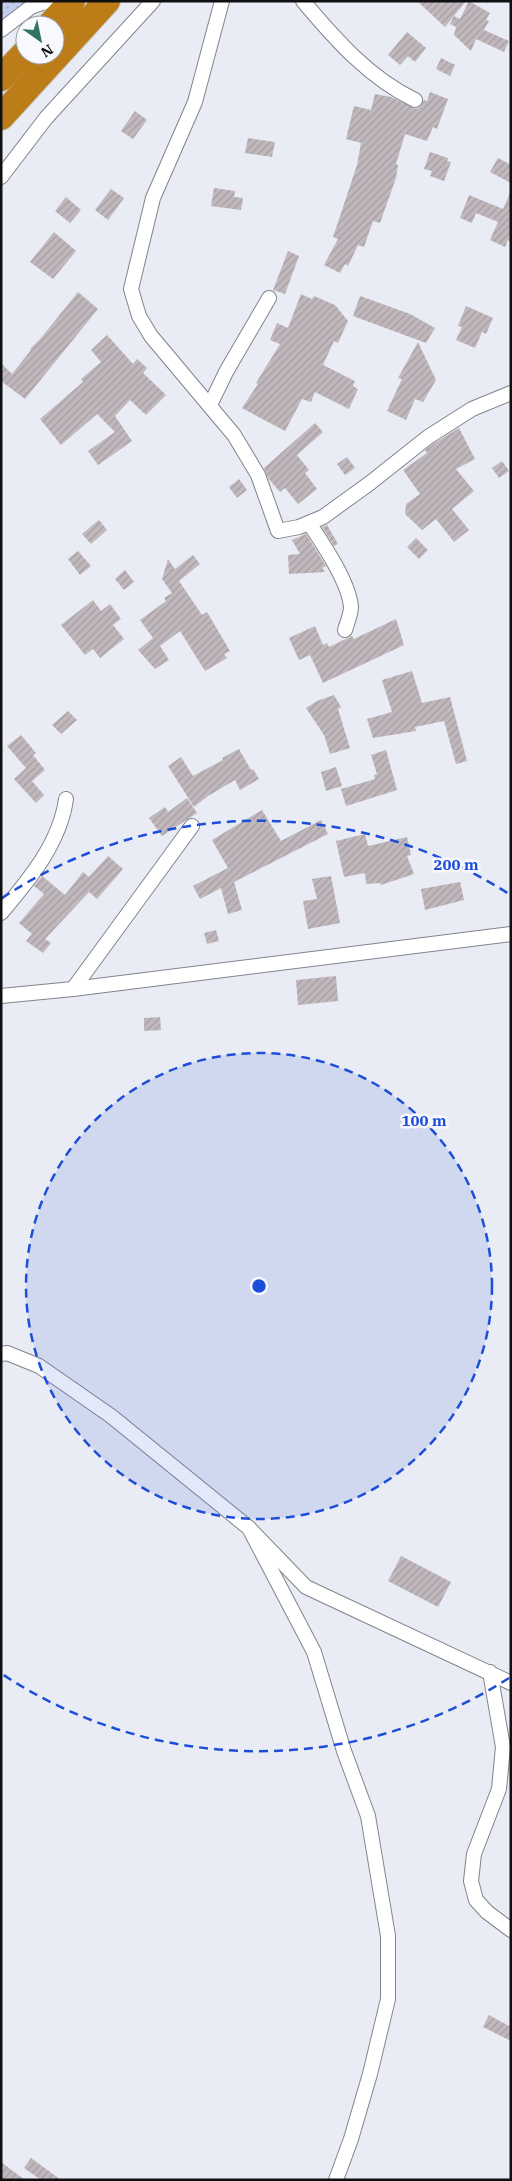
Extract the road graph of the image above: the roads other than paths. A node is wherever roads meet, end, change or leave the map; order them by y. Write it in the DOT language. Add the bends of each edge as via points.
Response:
graph roads {
  1 [pos="48,1"];
  2 [pos="72,1"];
  3 [pos="107,1"];
  4 [pos="153,1"];
  5 [pos="222,1"];
  6 [pos="303,1"];
  7 [pos="59,15"];
  8 [pos="1,30"];
  9 [pos="15,63"];
  10 [pos="1,78"];
  11 [pos="415,100"];
  12 [pos="1,117"];
  13 [pos="1,177"];
  14 [pos="269,298"];
  15 [pos="511,379"];
  16 [pos="508,393"];
  17 [pos="210,405"];
  18 [pos="309,523"];
  19 [pos="345,630"];
  20 [pos="66,799"];
  21 [pos="192,826"];
  22 [pos="1,913"];
  23 [pos="511,934"];
  24 [pos="73,989"];
  25 [pos="1,996"];
  26 [pos="1,1354"];
  27 [pos="250,1528"];
  28 [pos="490,1672"];
  29 [pos="511,1683"];
  30 [pos="511,1930"];
  31 [pos="336,2180"];
  1 -- 8 [label="street" via="31,6"];
  2 -- 7 [label="highway"];
  3 -- 12 [label="highway"];
  4 -- 13 [label="street" via="58,104"];
  5 -- 17 [label="street" via="195,102 153,198 131,289 139,316 150,336"];
  6 -- 11 [label="street" via="366,68"];
  9 -- 10 [label="highway"];
  14 -- 17 [label="street"];
  15 -- 16 [label="street"];
  16 -- 18 [label="street" via="472,409 428,437 323,517"];
  17 -- 18 [label="street" via="234,434 258,475 278,531"];
  18 -- 19 [label="street" via="345,589 351,608"];
  20 -- 22 [label="street" via="57,834 25,884"];
  21 -- 24 [label="street"];
  23 -- 24 [label="street"];
  24 -- 25 [label="street"];
  26 -- 27 [label="street" via="7,1353 39,1366 111,1416"];
  27 -- 28 [label="street" via="306,1587"];
  27 -- 31 [label="street" via="314,1652 368,1816 388,1936 388,1999 370,2074"];
  28 -- 29 [label="street"];
  28 -- 30 [label="street" via="503,1747 499,1789 474,1854 471,1881 476,1900"];
}
